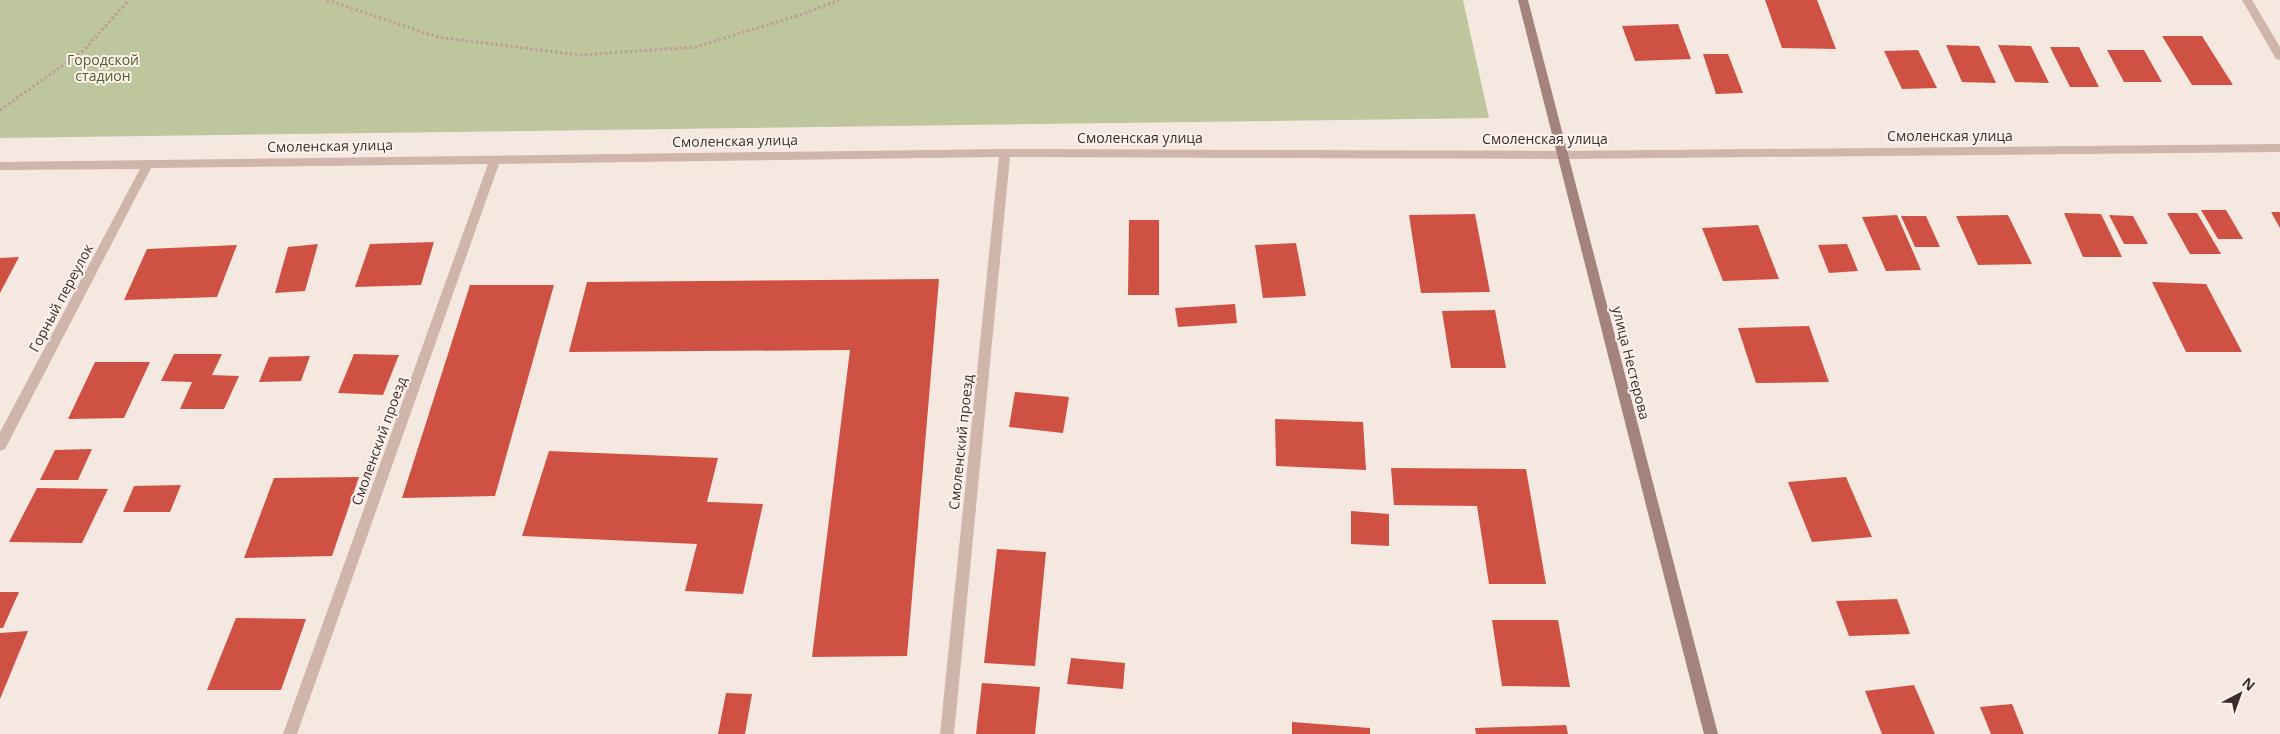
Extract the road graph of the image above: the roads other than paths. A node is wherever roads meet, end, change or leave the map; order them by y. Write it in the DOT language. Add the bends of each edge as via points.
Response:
graph roads {
  1 [pos="1524,0"];
  2 [pos="2247,0"];
  3 [pos="2280,56"];
  4 [pos="2280,148"];
  5 [pos="1005,153"];
  6 [pos="1562,154"];
  7 [pos="495,159"];
  8 [pos="148,164"];
  9 [pos="0,166"];
  10 [pos="0,445"];
  11 [pos="290,734"];
  12 [pos="947,734"];
  13 [pos="1710,734"];
  1 -- 6 [label="main road, улица Нестерова"];
  2 -- 3 [label="street"];
  4 -- 6 [label="street, Смоленская улица"];
  5 -- 6 [label="street, Смоленская улица"];
  5 -- 7 [label="street, Смоленская улица"];
  5 -- 12 [label="street, Смоленский проезд"];
  6 -- 13 [label="main road, улица Нестерова"];
  7 -- 8 [label="street, Смоленская улица"];
  7 -- 11 [label="street, Смоленский проезд"];
  8 -- 9 [label="street, Смоленская улица"];
  8 -- 10 [label="street, Горный переулок"];
}
